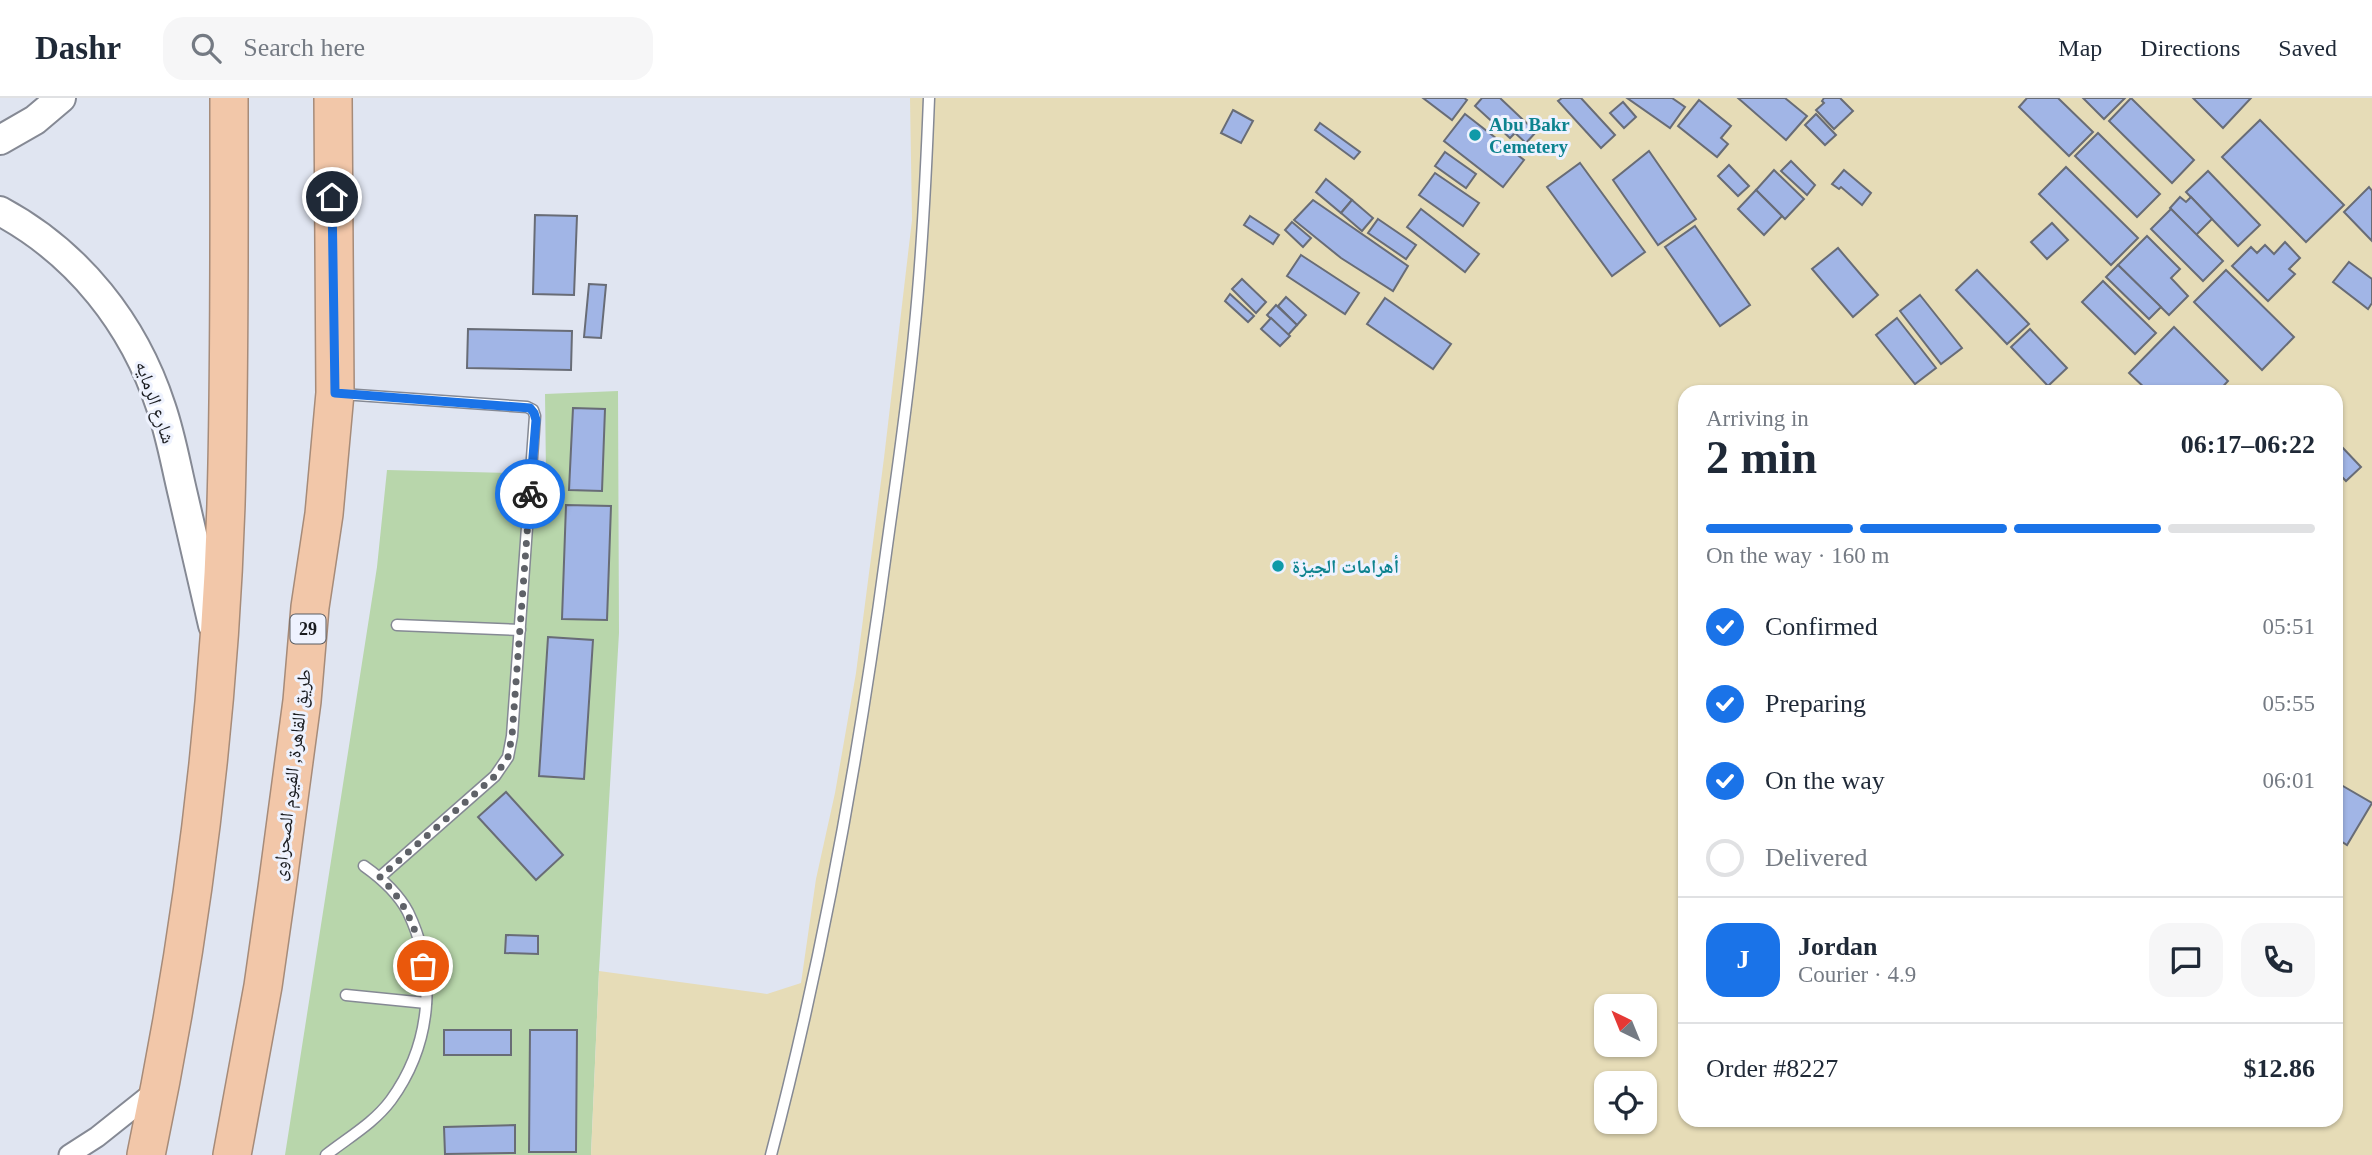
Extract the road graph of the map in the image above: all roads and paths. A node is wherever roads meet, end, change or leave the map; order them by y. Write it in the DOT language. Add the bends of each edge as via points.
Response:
graph roads {
  1 [pos="61,98"];
  2 [pos="229,98"];
  3 [pos="333,98"];
  4 [pos="929,98"];
  5 [pos="0,140"];
  6 [pos="0,211"];
  7 [pos="335,393"];
  8 [pos="397,625"];
  9 [pos="520,630"];
  10 [pos="218,648"];
  11 [pos="364,866"];
  12 [pos="380,877"];
  13 [pos="346,995"];
  14 [pos="426,1003"];
  15 [pos="160,1087"];
  16 [pos="69,1155"];
  17 [pos="146,1155"];
  18 [pos="232,1155"];
  19 [pos="326,1155"];
  20 [pos="771,1155"];
  1 -- 5 [label="street"];
  2 -- 10 [label="highway" via="226,505"];
  3 -- 7 [label="highway, طريق القاهرة, الفيوم الصحراوى / 29"];
  4 -- 20 [label="lane" via="914,336 876,628 826,911"];
  6 -- 10 [label="street, شارع الرمايه" via="38,235 85,276 139,352 162,410"];
  7 -- 9 [label="lane" via="533,411 536,420"];
  7 -- 18 [label="highway, طريق القاهرة, الفيوم الصحراوى / 29" via="285,834"];
  8 -- 9 [label="lane"];
  9 -- 12 [label="lane" via="511,747 502,767"];
  10 -- 15 [label="highway" via="196,860"];
  11 -- 12 [label="lane"];
  12 -- 14 [label="lane" via="407,911 421,949"];
  13 -- 14 [label="lane"];
  14 -- 19 [label="lane" via="420,1046 390,1102 366,1127"];
  15 -- 16 [label="street"];
  15 -- 17 [label="highway"];
}
